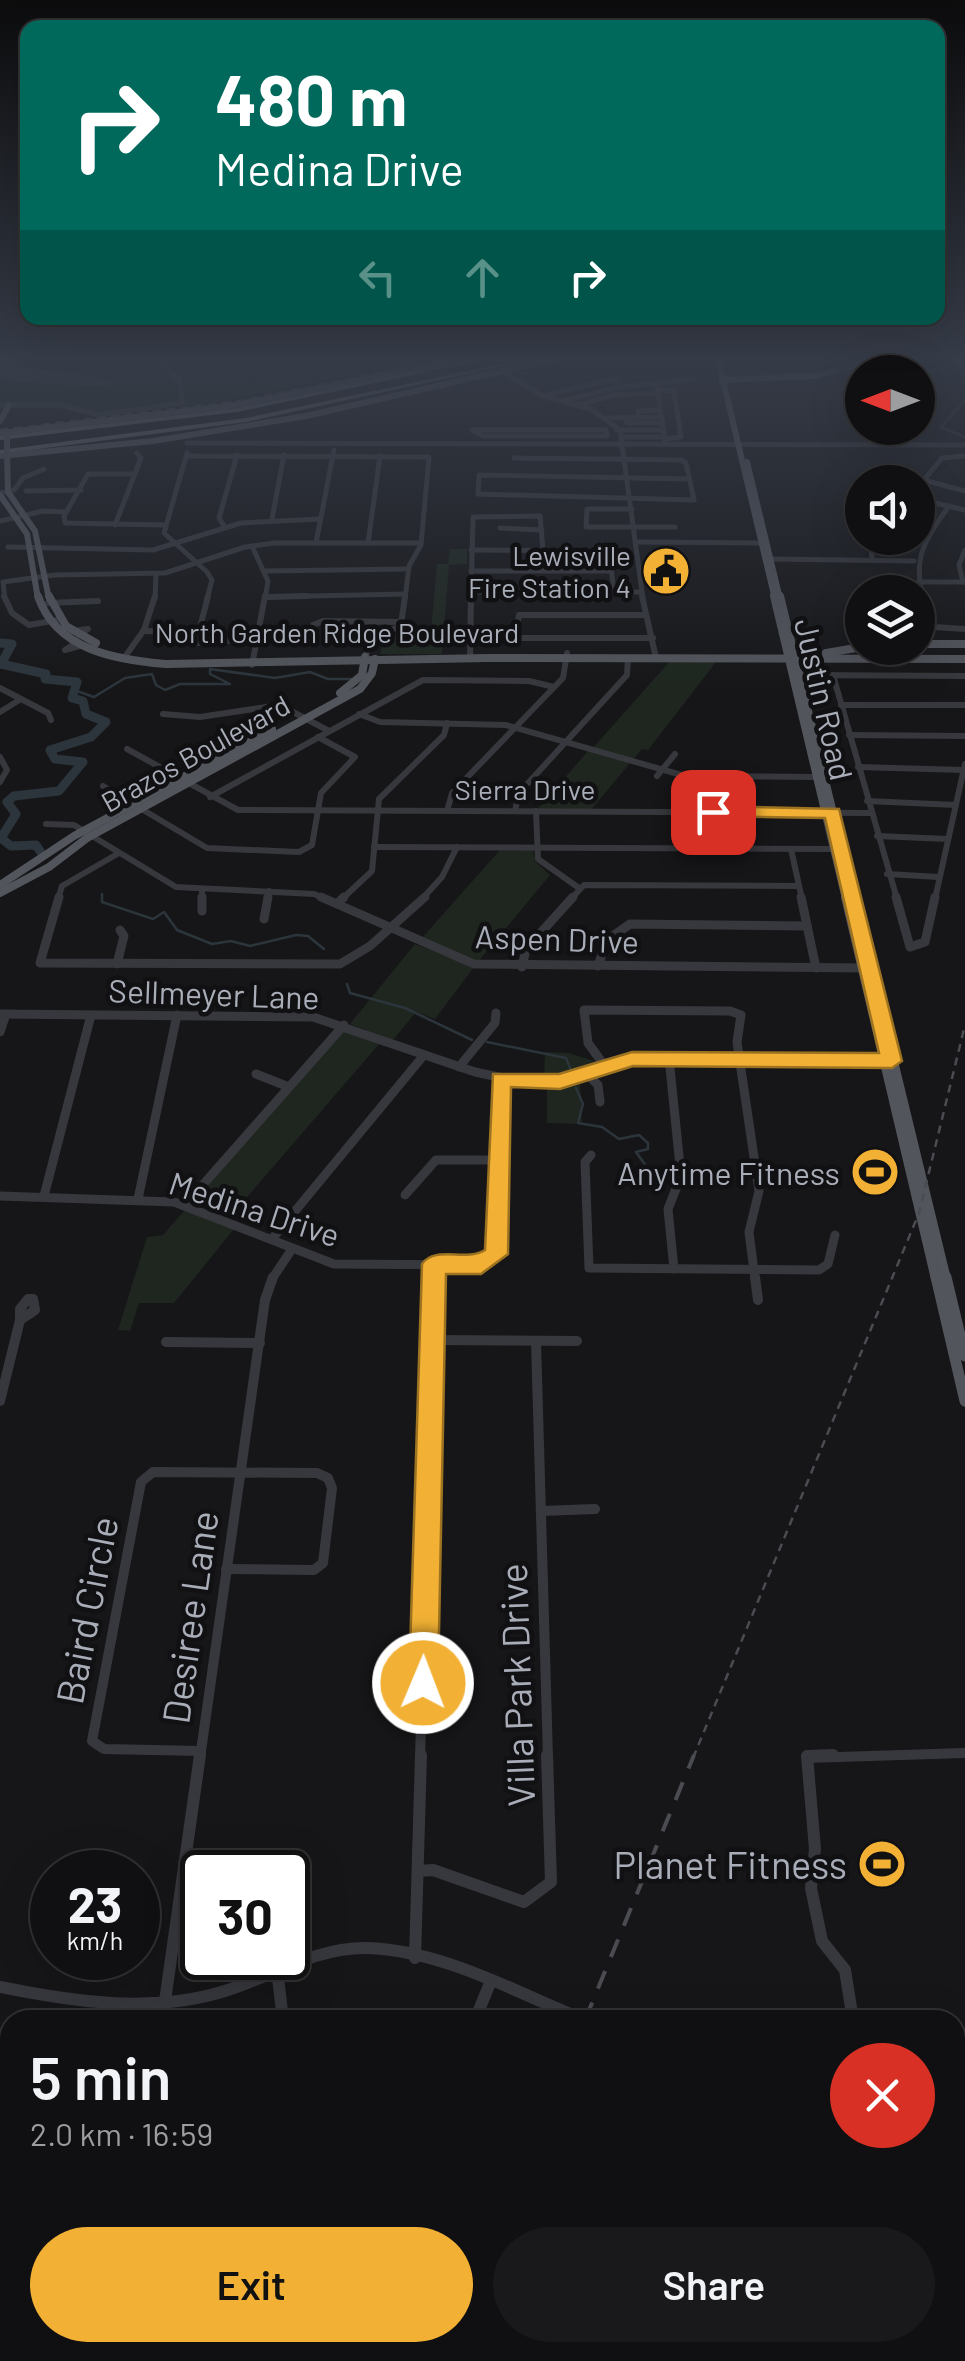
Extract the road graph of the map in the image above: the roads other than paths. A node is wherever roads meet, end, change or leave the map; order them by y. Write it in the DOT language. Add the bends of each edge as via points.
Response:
graph roads {
  1 [pos="44,469"];
  2 [pos="136,469"];
  3 [pos="184,469"];
  4 [pos="233,469"];
  5 [pos="281,469"];
  6 [pos="329,469"];
  7 [pos="378,469"];
  8 [pos="428,469"];
  9 [pos="514,469"];
  10 [pos="626,469"];
  11 [pos="686,469"];
  12 [pos="745,469"];
  13 [pos="933,469"];
  14 [pos="134,474"];
  15 [pos="479,475"];
  16 [pos="514,476"];
  17 [pos="627,478"];
  18 [pos="688,480"];
  19 [pos="81,490"];
  20 [pos="26,491"];
  21 [pos="965,491"];
  22 [pos="3,493"];
  23 [pos="630,498"];
  24 [pos="935,503"];
  25 [pos="949,506"];
  26 [pos="632,508"];
  27 [pos="587,509"];
  28 [pos="965,510"];
  29 [pos="66,512"];
  30 [pos="22,516"];
  31 [pos="320,519"];
  32 [pos="0,520"];
  33 [pos="272,520"];
  34 [pos="115,525"];
  35 [pos="165,525"];
  36 [pos="224,526"];
  37 [pos="675,527"];
  38 [pos="500,528"];
  39 [pos="635,529"];
  40 [pos="542,530"];
  41 [pos="637,542"];
  42 [pos="316,543"];
  43 [pos="368,543"];
  44 [pos="763,543"];
  45 [pos="421,544"];
  46 [pos="172,545"];
  47 [pos="252,546"];
  48 [pos="34,547"];
  49 [pos="8,548"];
  50 [pos="471,550"];
  51 [pos="543,550"];
  52 [pos="965,550"];
  53 [pos="871,555"];
  54 [pos="872,558"];
  55 [pos="771,559"];
  56 [pos="914,561"];
  57 [pos="203,563"];
  58 [pos="408,568"];
  59 [pos="265,571"];
  60 [pos="471,571"];
  61 [pos="612,571"];
  62 [pos="156,574"];
  63 [pos="771,574"];
  64 [pos="917,575"];
  65 [pos="39,577"];
  66 [pos="935,582"];
  67 [pos="964,582"];
  68 [pos="470,592"];
  69 [pos="614,592"];
  70 [pos="642,592"];
  71 [pos="406,594"];
  72 [pos="265,597"];
  73 [pos="98,601"];
  74 [pos="45,604"];
  75 [pos="645,615"];
  76 [pos="55,621"];
  77 [pos="402,622"];
  78 [pos="935,623"];
  79 [pos="965,629"];
  80 [pos="143,631"];
  81 [pos="199,632"];
  82 [pos="310,635"];
  83 [pos="387,635"];
  84 [pos="468,638"];
  85 [pos="516,638"];
  86 [pos="653,638"];
  87 [pos="254,639"];
  88 [pos="935,644"];
  89 [pos="965,644"];
  90 [pos="845,650"];
  91 [pos="696,655"];
  92 [pos="126,656"];
  93 [pos="470,656"];
  94 [pos="567,656"];
  95 [pos="656,656"];
  96 [pos="628,658"];
  97 [pos="790,658"];
  98 [pos="370,659"];
  99 [pos="845,659"];
  100 [pos="935,659"];
  101 [pos="965,659"];
  102 [pos="252,662"];
  103 [pos="799,675"];
  104 [pos="833,675"];
  105 [pos="965,676"];
  106 [pos="554,687"];
  107 [pos="0,688"];
  108 [pos="21,699"];
  109 [pos="841,705"];
  110 [pos="965,705"];
  111 [pos="0,712"];
  112 [pos="163,714"];
  113 [pos="359,714"];
  114 [pos="302,716"];
  115 [pos="50,720"];
  116 [pos="447,723"];
  117 [pos="515,727"];
  118 [pos="329,731"];
  119 [pos="849,735"];
  120 [pos="965,736"];
  121 [pos="318,737"];
  122 [pos="810,738"];
  123 [pos="566,742"];
  124 [pos="128,749"];
  125 [pos="675,754"];
  126 [pos="0,757"];
  127 [pos="858,767"];
  128 [pos="964,767"];
  129 [pos="660,773"];
  130 [pos="815,777"];
  131 [pos="184,781"];
  132 [pos="0,782"];
  133 [pos="103,786"];
  134 [pos="210,797"];
  135 [pos="867,801"];
  136 [pos="956,805"];
  137 [pos="136,807"];
  138 [pos="316,810"];
  139 [pos="377,811"];
  140 [pos="446,811"];
  141 [pos="514,811"];
  142 [pos="536,811"];
  143 [pos="828,813"];
  144 [pos="870,813"];
  145 [pos="46,824"];
  146 [pos="88,834"];
  147 [pos="877,836"];
  148 [pos="948,838"];
  149 [pos="374,847"];
  150 [pos="458,847"];
  151 [pos="537,848"];
  152 [pos="791,849"];
  153 [pos="831,849"];
  154 [pos="119,853"];
  155 [pos="887,874"];
  156 [pos="940,877"];
  157 [pos="798,886"];
  158 [pos="2,887"];
  159 [pos="579,888"];
  160 [pos="202,890"];
  161 [pos="269,891"];
  162 [pos="337,904"];
  163 [pos="202,911"];
  164 [pos="264,919"];
  165 [pos="807,926"];
  166 [pos="389,928"];
  167 [pos="120,930"];
  168 [pos="117,964"];
  169 [pos="598,966"];
  170 [pos="522,967"];
  171 [pos="816,968"];
  172 [pos="865,968"];
  173 [pos="867,995"];
  174 [pos="496,1013"];
  175 [pos="3,1014"];
  176 [pos="91,1015"];
  177 [pos="177,1015"];
  178 [pos="882,1020"];
  179 [pos="344,1025"];
  180 [pos="0,1032"];
  181 [pos="424,1055"];
  182 [pos="669,1058"];
  183 [pos="740,1059"];
  184 [pos="887,1061"];
  185 [pos="604,1066"];
  186 [pos="458,1067"];
  187 [pos="256,1074"];
  188 [pos="588,1074"];
  189 [pos="500,1080"];
  190 [pos="289,1086"];
  191 [pos="600,1102"];
  192 [pos="591,1155"];
  193 [pos="499,1160"];
  194 [pos="405,1194"];
  195 [pos="0,1196"];
  196 [pos="44,1196"];
  197 [pos="138,1199"];
  198 [pos="184,1204"];
  199 [pos="835,1235"];
  200 [pos="272,1239"];
  201 [pos="292,1249"];
  202 [pos="434,1264"];
  203 [pos="674,1269"];
  204 [pos="754,1270"];
  205 [pos="758,1300"];
  206 [pos="20,1320"];
  207 [pos="432,1340"];
  208 [pos="536,1341"];
  209 [pos="577,1341"];
  210 [pos="166,1342"];
  211 [pos="260,1343"];
  212 [pos="962,1353"];
  213 [pos="960,1366"];
  214 [pos="0,1401"];
  215 [pos="965,1401"];
  216 [pos="240,1472"];
  217 [pos="595,1509"];
  218 [pos="541,1511"];
  219 [pos="226,1569"];
  220 [pos="200,1751"];
  221 [pos="965,1754"];
  222 [pos="419,1871"];
  223 [pos="415,1958"];
  224 [pos="310,1959"];
  225 [pos="248,1980"];
  226 [pos="278,1980"];
  227 [pos="490,1983"];
  228 [pos="0,1987"];
  229 [pos="165,2001"];
  230 [pos="282,2010"];
  231 [pos="479,2010"];
  232 [pos="559,2010"];
  233 [pos="850,2010"];
  1 -- 22 [label="street"];
  2 -- 14 [label="street"];
  3 -- 35 [label="street"];
  4 -- 36 [label="street" via="219,518"];
  5 -- 33 [label="street"];
  6 -- 31 [label="street"];
  7 -- 43 [label="street"];
  8 -- 45 [label="street"];
  9 -- 16 [label="street"];
  10 -- 17 [label="street"];
  11 -- 18 [label="street"];
  12 -- 44 [label="main road, Justin Road"];
  13 -- 21 [label="street" via="924,480"];
  14 -- 19 [label="street" via="88,474"];
  14 -- 34 [label="street"];
  15 -- 16 [label="street"];
  15 -- 23 [label="street" via="478,494"];
  16 -- 17 [label="street"];
  17 -- 18 [label="street"];
  17 -- 23 [label="street"];
  18 -- 23 [label="street" via="692,501"];
  19 -- 20 [label="street"];
  19 -- 29 [label="street"];
  22 -- 30 [label="main road, North Garden Ridge Boulevard"];
  23 -- 26 [label="street"];
  24 -- 25 [label="street"];
  25 -- 28 [label="street"];
  25 -- 56 [label="street"];
  26 -- 27 [label="street"];
  26 -- 39 [label="street"];
  27 -- 39 [label="street" via="588,529"];
  29 -- 30 [label="street"];
  29 -- 34 [label="street" via="65,524"];
  30 -- 32 [label="street"];
  30 -- 48 [label="main road, North Garden Ridge Boulevard"];
  31 -- 33 [label="street"];
  31 -- 42 [label="street"];
  33 -- 36 [label="street"];
  34 -- 35 [label="street"];
  35 -- 46 [label="street"];
  36 -- 46 [label="street"];
  37 -- 39 [label="street"];
  38 -- 40 [label="street"];
  39 -- 41 [label="street"];
  40 -- 50 [label="street" via="540,516 477,514"];
  40 -- 51 [label="street"];
  41 -- 44 [label="street"];
  41 -- 70 [label="street"];
  42 -- 43 [label="street"];
  42 -- 47 [label="street"];
  43 -- 45 [label="street"];
  44 -- 55 [label="main road, Justin Road"];
  44 -- 63 [label="main road, Justin Road"];
  45 -- 58 [label="street"];
  46 -- 48 [label="street"];
  46 -- 57 [label="street"];
  47 -- 57 [label="street"];
  47 -- 59 [label="street"];
  48 -- 49 [label="street"];
  48 -- 65 [label="main road, North Garden Ridge Boulevard"];
  50 -- 51 [label="street"];
  50 -- 60 [label="street"];
  51 -- 61 [label="street" via="608,551"];
  52 -- 67 [label="street" via="958,565"];
  53 -- 54 [label="street"];
  54 -- 55 [label="street"];
  54 -- 56 [label="street"];
  55 -- 63 [label="main road, Justin Road"];
  56 -- 64 [label="street"];
  57 -- 62 [label="street"];
  57 -- 81 [label="street" via="213,583"];
  58 -- 59 [label="street"];
  58 -- 71 [label="street"];
  59 -- 72 [label="street"];
  60 -- 61 [label="street"];
  60 -- 68 [label="street"];
  61 -- 69 [label="street"];
  62 -- 65 [label="street"];
  62 -- 80 [label="street" via="158,588"];
  63 -- 97 [label="main road, Justin Road"];
  65 -- 74 [label="main road, North Garden Ridge Boulevard"];
  65 -- 76 [label="street" via="3,582 5,604 25,624"];
  66 -- 67 [label="street"];
  68 -- 69 [label="street"];
  68 -- 84 [label="street"];
  69 -- 70 [label="street"];
  70 -- 75 [label="street"];
  71 -- 72 [label="street"];
  71 -- 77 [label="street"];
  72 -- 87 [label="street"];
  73 -- 74 [label="street"];
  74 -- 76 [label="main road, North Garden Ridge Boulevard"];
  75 -- 85 [label="street" via="519,615"];
  75 -- 86 [label="street"];
  76 -- 92 [label="main road, North Garden Ridge Boulevard" via="78,638"];
  77 -- 82 [label="street" via="323,621"];
  77 -- 83 [label="street, Brazos Boulevard"];
  78 -- 79 [label="street"];
  80 -- 81 [label="street"];
  80 -- 92 [label="street"];
  81 -- 87 [label="street" via="196,643"];
  83 -- 98 [label="street, Brazos Boulevard" via="368,645"];
  84 -- 85 [label="street"];
  84 -- 93 [label="street"];
  85 -- 86 [label="street"];
  86 -- 95 [label="street"];
  87 -- 102 [label="street"];
  88 -- 89 [label="main road"];
  90 -- 97 [label="main road"];
  91 -- 95 [label="main road"];
  91 -- 97 [label="main road"];
  91 -- 97 [label="main road"];
  92 -- 102 [label="main road, North Garden Ridge Boulevard" via="168,665"];
  93 -- 94 [label="main road, North Garden Ridge Boulevard"];
  93 -- 98 [label="main road, North Garden Ridge Boulevard"];
  94 -- 95 [label="main road, North Garden Ridge Boulevard"];
  94 -- 96 [label="main road"];
  94 -- 106 [label="street" via="566,672"];
  95 -- 96 [label="main road"];
  96 -- 123 [label="street" via="627,676"];
  97 -- 99 [label="main road"];
  97 -- 103 [label="main road, Justin Road"];
  97 -- 122 [label="main road, Justin Road"];
  98 -- 102 [label="main road, North Garden Ridge Boulevard"];
  98 -- 114 [label="main road, Brazos Boulevard" via="356,682"];
  100 -- 101 [label="main road"];
  103 -- 104 [label="street"];
  103 -- 122 [label="main road, Justin Road"];
  104 -- 105 [label="street"];
  104 -- 109 [label="street"];
  106 -- 113 [label="street" via="423,680"];
  106 -- 117 [label="street"];
  107 -- 108 [label="street"];
  108 -- 111 [label="street"];
  108 -- 115 [label="street"];
  109 -- 110 [label="street"];
  109 -- 119 [label="street"];
  112 -- 114 [label="street" via="200,717 276,705"];
  113 -- 116 [label="street" via="378,722"];
  113 -- 118 [label="street"];
  114 -- 118 [label="street"];
  114 -- 131 [label="main road, Brazos Boulevard"];
  116 -- 117 [label="street"];
  116 -- 139 [label="street" via="382,795"];
  117 -- 123 [label="street"];
  117 -- 140 [label="street" via="452,793"];
  118 -- 121 [label="street"];
  119 -- 120 [label="street"];
  119 -- 127 [label="street"];
  121 -- 134 [label="street"];
  121 -- 138 [label="street" via="355,757 324,788"];
  122 -- 130 [label="main road, Justin Road"];
  122 -- 143 [label="main road, Justin Road"];
  123 -- 129 [label="street"];
  123 -- 141 [label="street" via="519,794"];
  124 -- 131 [label="street, Sierra Drive"];
  125 -- 129 [label="street"];
  126 -- 132 [label="street" via="7,770"];
  127 -- 128 [label="street"];
  127 -- 135 [label="street"];
  128 -- 136 [label="street"];
  129 -- 130 [label="street"];
  130 -- 143 [label="main road, Justin Road"];
  131 -- 134 [label="street, Sierra Drive"];
  131 -- 137 [label="main road, Brazos Boulevard"];
  133 -- 137 [label="street"];
  134 -- 138 [label="street, Sierra Drive" via="238,810"];
  135 -- 136 [label="street"];
  135 -- 144 [label="street"];
  136 -- 148 [label="street"];
  137 -- 138 [label="street" via="200,846 226,852 310,848"];
  137 -- 146 [label="main road, Brazos Boulevard"];
  138 -- 139 [label="street, Sierra Drive"];
  139 -- 140 [label="street, Sierra Drive"];
  139 -- 149 [label="street"];
  140 -- 141 [label="street, Sierra Drive"];
  141 -- 142 [label="street, Sierra Drive"];
  142 -- 143 [label="street, Sierra Drive"];
  142 -- 151 [label="street"];
  143 -- 144 [label="street, Sierra Drive"];
  143 -- 153 [label="main road, Justin Road"];
  143 -- 172 [label="main road, Justin Road"];
  144 -- 147 [label="street"];
  145 -- 146 [label="street, Aspen Drive" via="69,824"];
  146 -- 154 [label="street, Aspen Drive"];
  146 -- 158 [label="main road, Brazos Boulevard"];
  147 -- 148 [label="street"];
  147 -- 155 [label="street"];
  148 -- 156 [label="street"];
  149 -- 150 [label="street"];
  149 -- 162 [label="street" via="368,877"];
  150 -- 151 [label="street"];
  150 -- 166 [label="street" via="447,872"];
  151 -- 152 [label="street"];
  151 -- 159 [label="street" via="542,865"];
  152 -- 153 [label="street"];
  152 -- 157 [label="street"];
  153 -- 172 [label="main road, Justin Road"];
  154 -- 160 [label="street, Aspen Drive" via="176,887"];
  154 -- 168 [label="street" via="62,886 40,963"];
  155 -- 156 [label="street"];
  155 -- 156 [label="street" via="906,942 915,948 925,942"];
  157 -- 159 [label="street"];
  157 -- 165 [label="street"];
  159 -- 170 [label="street" via="524,952"];
  160 -- 161 [label="street, Aspen Drive"];
  160 -- 163 [label="street"];
  161 -- 162 [label="street, Aspen Drive" via="302,892"];
  161 -- 164 [label="street"];
  162 -- 166 [label="street, Aspen Drive"];
  165 -- 169 [label="street" via="630,924 611,936"];
  165 -- 171 [label="street"];
  166 -- 168 [label="street" via="351,960 333,965"];
  166 -- 170 [label="street, Aspen Drive" via="474,964"];
  167 -- 168 [label="street"];
  169 -- 170 [label="street, Aspen Drive"];
  169 -- 171 [label="street, Aspen Drive"];
  171 -- 172 [label="street, Aspen Drive"];
  172 -- 173 [label="main road, Justin Road"];
  172 -- 178 [label="main road, Justin Road"];
  173 -- 178 [label="main road"];
  173 -- 184 [label="main road, Justin Road"];
  174 -- 186 [label="street"];
  175 -- 176 [label="street, Sellmeyer Lane"];
  175 -- 180 [label="street"];
  176 -- 177 [label="street, Sellmeyer Lane"];
  176 -- 196 [label="street"];
  177 -- 179 [label="street, Sellmeyer Lane" via="306,1016"];
  177 -- 197 [label="street"];
  178 -- 184 [label="main road, Justin Road"];
  179 -- 181 [label="street, Sellmeyer Lane"];
  179 -- 190 [label="street"];
  181 -- 186 [label="street, Sellmeyer Lane"];
  181 -- 200 [label="street"];
  182 -- 183 [label="street, Sellmeyer Lane"];
  182 -- 185 [label="street, Sellmeyer Lane"];
  182 -- 203 [label="street" via="681,1176 668,1209"];
  183 -- 184 [label="street, Sellmeyer Lane"];
  183 -- 185 [label="street" via="738,1012 584,1010 587,1039"];
  183 -- 204 [label="street" via="759,1191 750,1220"];
  184 -- 212 [label="main road, Justin Road"];
  185 -- 188 [label="street, Sellmeyer Lane"];
  186 -- 189 [label="street, Sellmeyer Lane"];
  187 -- 190 [label="street"];
  188 -- 189 [label="street, Sellmeyer Lane" via="549,1083"];
  188 -- 191 [label="street"];
  189 -- 193 [label="street, Medina Drive"];
  190 -- 198 [label="street"];
  192 -- 203 [label="street" via="590,1268"];
  193 -- 194 [label="street" via="436,1160"];
  193 -- 202 [label="street, Medina Drive" via="496,1254 481,1264"];
  195 -- 196 [label="street, Medina Drive"];
  196 -- 197 [label="street, Medina Drive"];
  197 -- 198 [label="street, Medina Drive"];
  198 -- 200 [label="street, Medina Drive"];
  199 -- 204 [label="street" via="825,1267"];
  200 -- 201 [label="street, Medina Drive"];
  201 -- 202 [label="street, Medina Drive" via="334,1264"];
  201 -- 211 [label="street, Desiree Lane" via="268,1285"];
  202 -- 207 [label="street"];
  203 -- 204 [label="street"];
  204 -- 205 [label="street"];
  206 -- 214 [label="street"];
  207 -- 208 [label="street"];
  207 -- 222 [label="street"];
  208 -- 209 [label="street"];
  208 -- 218 [label="street, Villa Park Drive"];
  210 -- 211 [label="street"];
  211 -- 216 [label="street, Desiree Lane"];
  212 -- 213 [label="main road, Justin Road"];
  213 -- 215 [label="main road, Justin Road"];
  216 -- 219 [label="street, Desiree Lane"];
  216 -- 219 [label="street" via="328,1478 324,1559 314,1570"];
  216 -- 220 [label="street, Baird Circle" via="144,1477 93,1738 104,1749"];
  217 -- 218 [label="street"];
  218 -- 222 [label="street, Villa Park Drive" via="551,1882 524,1902"];
  219 -- 220 [label="street, Desiree Lane"];
  220 -- 229 [label="street, Desiree Lane"];
  221 -- 233 [label="street" via="806,1756 814,1816 811,1888 822,1941 844,1970"];
  222 -- 223 [label="street"];
  223 -- 224 [label="street" via="340,1950"];
  223 -- 227 [label="street"];
  225 -- 229 [label="street" via="206,1996"];
  226 -- 230 [label="street"];
  227 -- 231 [label="street"];
  227 -- 232 [label="street"];
  228 -- 229 [label="street" via="57,1998"];
}
